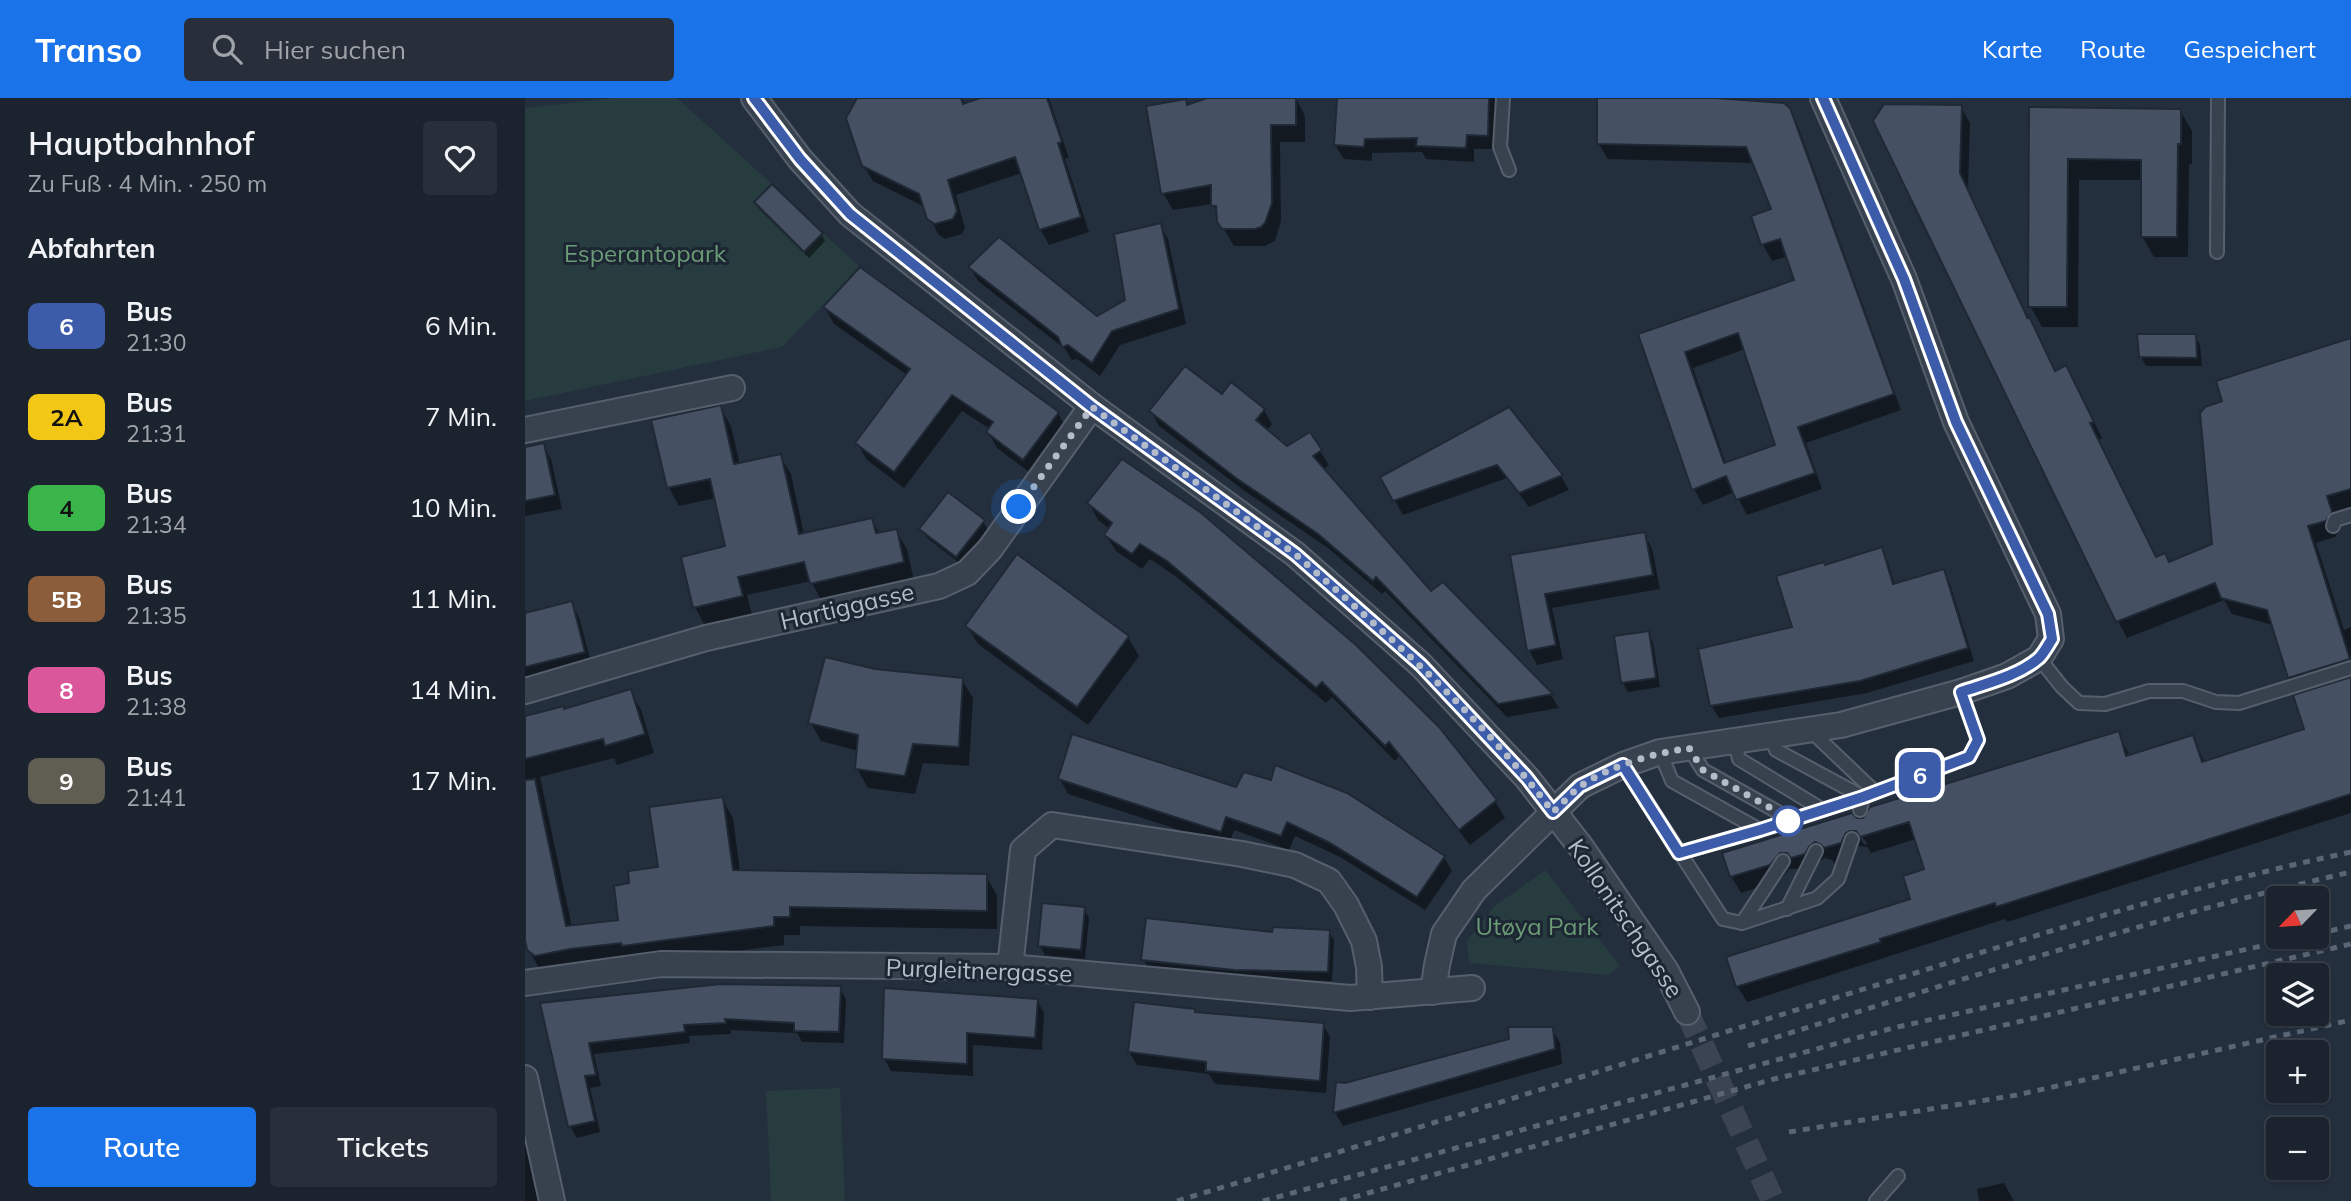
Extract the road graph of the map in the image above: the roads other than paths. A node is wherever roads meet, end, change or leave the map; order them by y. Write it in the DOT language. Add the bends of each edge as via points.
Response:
graph roads {
  1 [pos="754,98"];
  2 [pos="1503,98"];
  3 [pos="1823,98"];
  4 [pos="2218,98"];
  5 [pos="1509,170"];
  6 [pos="2217,251"];
  7 [pos="732,388"];
  8 [pos="1092,407"];
  9 [pos="525,430"];
  10 [pos="2351,515"];
  11 [pos="2333,526"];
  12 [pos="2039,657"];
  13 [pos="2351,668"];
  14 [pos="525,691"];
  15 [pos="1961,692"];
  16 [pos="1809,730"];
  17 [pos="1771,736"];
  18 [pos="1734,740"];
  19 [pos="1689,748"];
  20 [pos="1660,752"];
  21 [pos="1623,765"];
  22 [pos="1869,794"];
  23 [pos="1860,810"];
  24 [pos="1553,812"];
  25 [pos="1827,813"];
  26 [pos="1796,822"];
  27 [pos="1760,830"];
  28 [pos="1852,839"];
  29 [pos="1816,851"];
  30 [pos="1679,853"];
  31 [pos="1783,861"];
  32 [pos="1787,909"];
  33 [pos="1742,923"];
  34 [pos="1010,967"];
  35 [pos="525,983"];
  36 [pos="1472,988"];
  37 [pos="1433,992"];
  38 [pos="1370,996"];
  39 [pos="1687,1012"];
  40 [pos="525,1078"];
  41 [pos="1898,1176"];
  42 [pos="552,1201"];
  43 [pos="1876,1201"];
  1 -- 8 [label="street, Kollonitschgasse" via="850,214"];
  2 -- 5 [label="lane" via="1500,147"];
  3 -- 12 [label="street" via="1904,279 1956,422 2048,614 2052,639"];
  4 -- 6 [label="lane"];
  7 -- 9 [label="street"];
  8 -- 14 [label="street, Hartiggasse" via="990,549 967,573 939,586 706,638"];
  8 -- 24 [label="street, Kollonitschgasse" via="1295,554 1373,622 1421,665"];
  10 -- 11 [label="lane" via="2335,520"];
  12 -- 13 [label="lane" via="2079,703 2105,704 2149,691 2183,691 2216,702 2239,702"];
  12 -- 15 [label="street" via="2007,676"];
  15 -- 16 [label="street" via="1841,726"];
  15 -- 22 [label="lane" via="1978,740 1969,757"];
  16 -- 17 [label="street"];
  16 -- 22 [label="lane"];
  17 -- 18 [label="street"];
  17 -- 22 [label="lane" via="1776,750"];
  18 -- 19 [label="street"];
  18 -- 25 [label="lane" via="1739,759"];
  19 -- 20 [label="street"];
  19 -- 26 [label="lane" via="1703,770"];
  20 -- 21 [label="street"];
  20 -- 27 [label="lane" via="1672,780"];
  21 -- 24 [label="street" via="1580,786"];
  21 -- 30 [label="lane"];
  22 -- 23 [label="lane"];
  22 -- 25 [label="lane"];
  24 -- 37 [label="street" via="1474,890 1444,934"];
  24 -- 39 [label="street, Kollonitschgasse" via="1666,971"];
  25 -- 26 [label="lane"];
  26 -- 27 [label="lane"];
  27 -- 30 [label="lane"];
  28 -- 32 [label="lane" via="1838,879 1817,898"];
  29 -- 32 [label="lane"];
  30 -- 33 [label="lane" via="1723,919"];
  31 -- 33 [label="lane"];
  32 -- 33 [label="lane"];
  34 -- 35 [label="street, Purgleitnergasse" via="661,964"];
  34 -- 38 [label="street, Purgleitnergasse" via="1350,998"];
  34 -- 38 [label="street" via="1023,850 1052,825 1242,854 1295,865 1329,881 1364,941"];
  36 -- 37 [label="street, Purgleitnergasse"];
  37 -- 38 [label="street, Purgleitnergasse"];
  40 -- 42 [label="street"];
  41 -- 43 [label="lane"];
}
